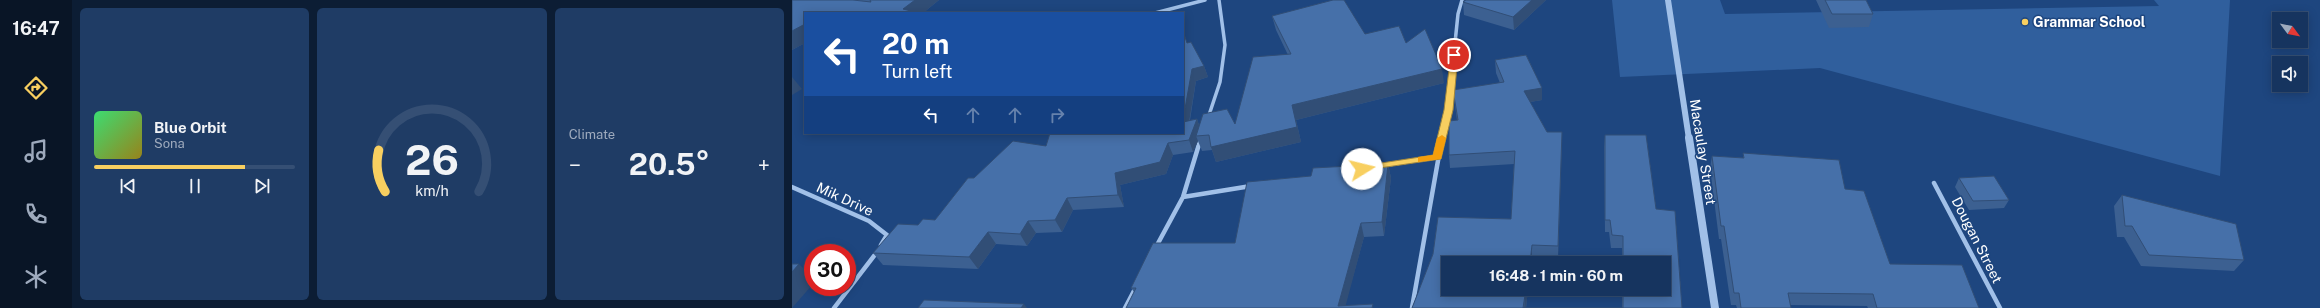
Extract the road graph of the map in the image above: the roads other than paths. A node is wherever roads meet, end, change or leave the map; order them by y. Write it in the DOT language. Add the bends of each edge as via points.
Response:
graph roads {
  1 [pos="1205,0"];
  2 [pos="1220,0"];
  3 [pos="1462,0"];
  4 [pos="1668,0"];
  5 [pos="1159,12"];
  6 [pos="1207,122"];
  7 [pos="1202,137"];
  8 [pos="1437,157"];
  9 [pos="1376,167"];
  10 [pos="1934,182"];
  11 [pos="1260,185"];
  12 [pos="792,187"];
  13 [pos="1183,197"];
  14 [pos="1154,252"];
  15 [pos="1139,280"];
  16 [pos="834,308"];
  17 [pos="1125,308"];
  18 [pos="1412,308"];
  19 [pos="1715,308"];
  20 [pos="2000,308"];
  1 -- 5 [label="street"];
  2 -- 6 [label="street" via="1224,46 1220,82"];
  3 -- 8 [label="street" via="1458,14 1448,110"];
  4 -- 19 [label="street, Macaulay Street"];
  7 -- 13 [label="street"];
  8 -- 9 [label="street"];
  8 -- 18 [label="street"];
  10 -- 20 [label="street, Dougan Street"];
  11 -- 13 [label="street"];
  12 -- 16 [label="street, Mik Drive" via="869,221 887,235 872,261"];
  13 -- 14 [label="street"];
  15 -- 17 [label="street"];
}
